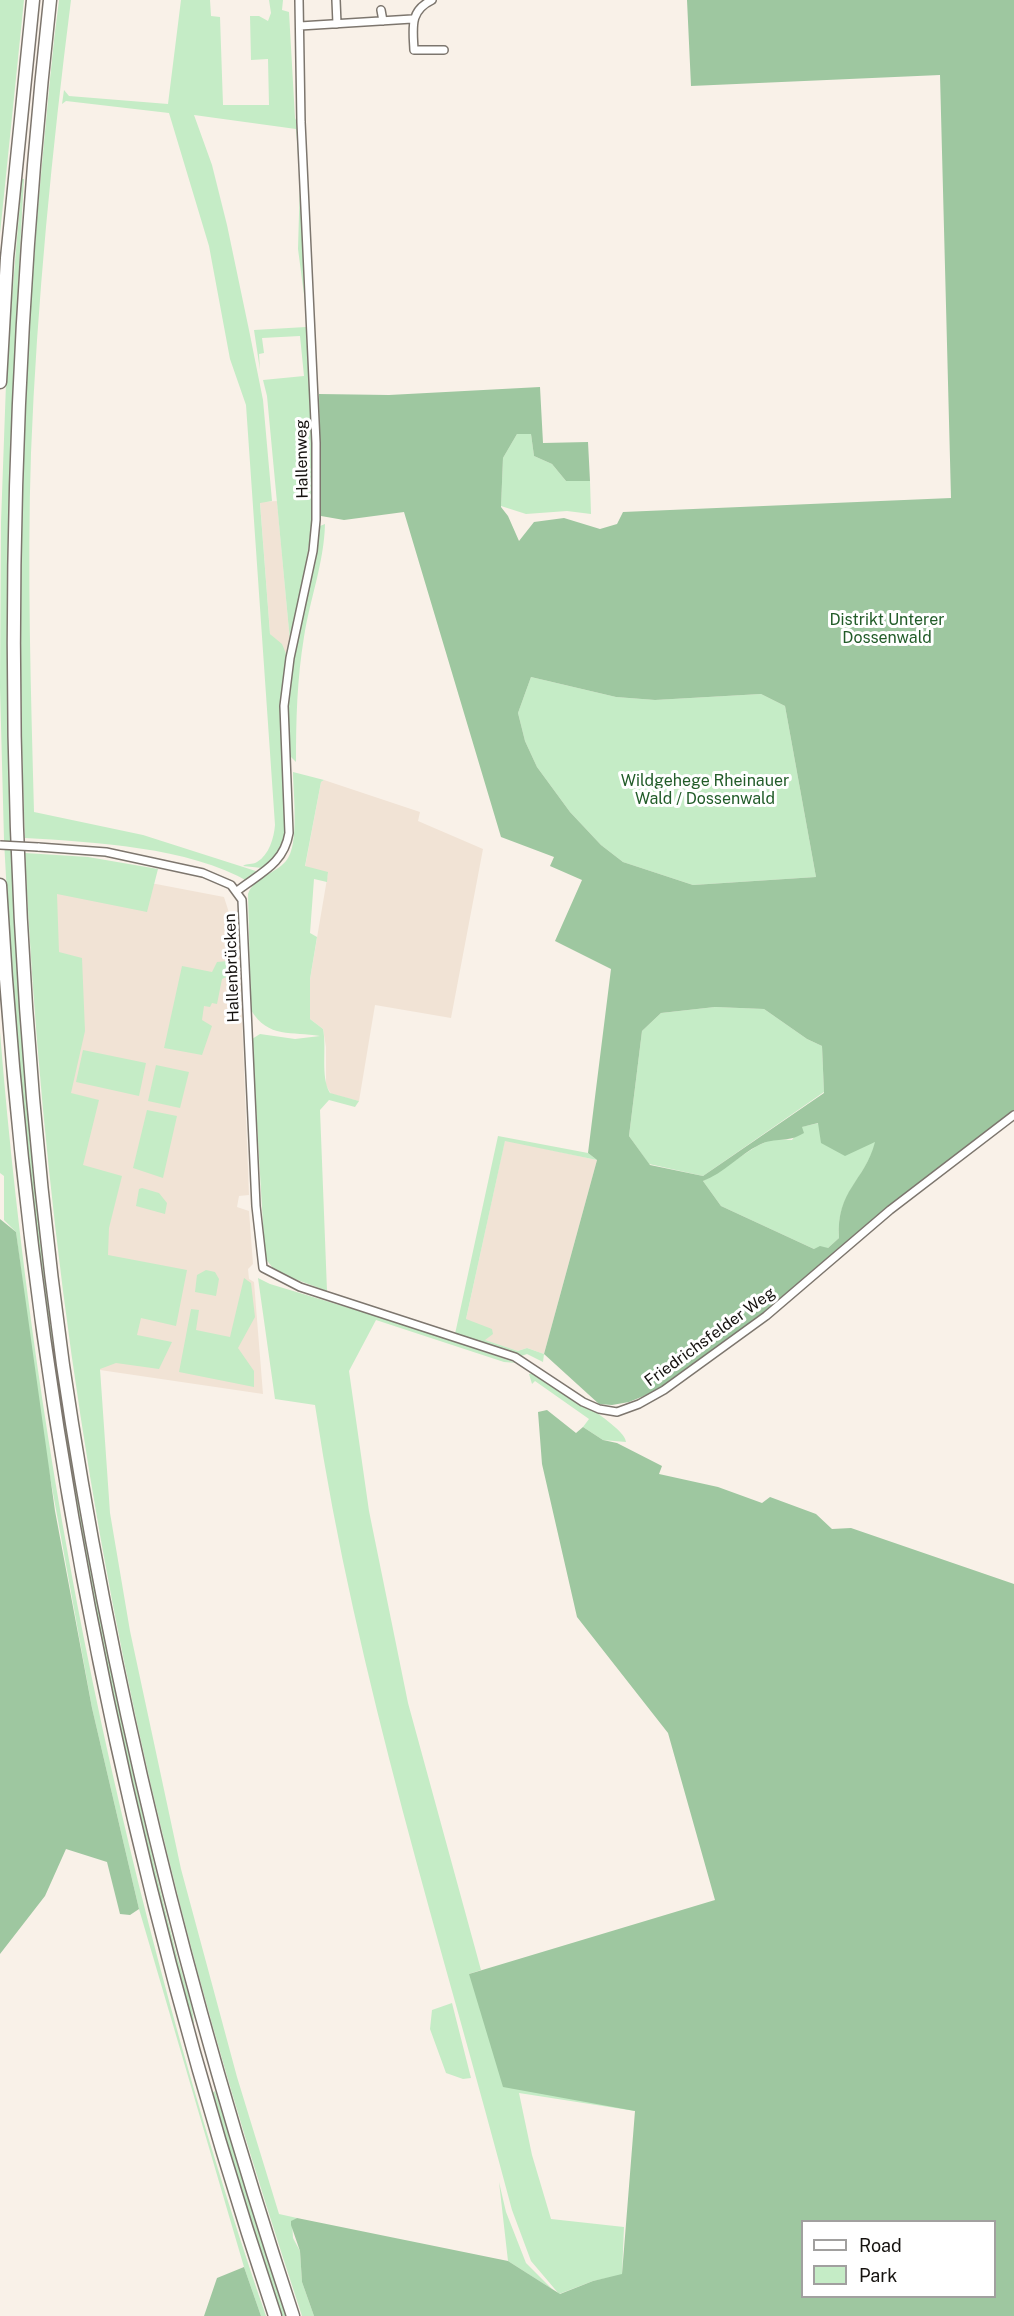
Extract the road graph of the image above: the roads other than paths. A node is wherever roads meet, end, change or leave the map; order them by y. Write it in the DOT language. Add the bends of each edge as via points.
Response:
graph roads {
  1 [pos="33,0"];
  2 [pos="50,0"];
  3 [pos="299,0"];
  4 [pos="336,0"];
  5 [pos="432,0"];
  6 [pos="381,10"];
  7 [pos="412,19"];
  8 [pos="383,21"];
  9 [pos="337,24"];
  10 [pos="300,26"];
  11 [pos="444,50"];
  12 [pos="0,382"];
  13 [pos="0,845"];
  14 [pos="0,885"];
  15 [pos="237,891"];
  16 [pos="1014,1115"];
  17 [pos="259,1254"];
  18 [pos="275,2316"];
  19 [pos="293,2316"];
  1 -- 12 [label="highway" via="11,212"];
  2 -- 19 [label="highway" via="24,270 11,580 17,885 39,1167 62,1362 87,1515 138,1768 197,2006"];
  3 -- 10 [label="street, Hallenweg"];
  4 -- 9 [label="street"];
  5 -- 7 [label="street" via="417,10"];
  6 -- 8 [label="street"];
  7 -- 8 [label="street"];
  7 -- 11 [label="street" via="414,50"];
  8 -- 9 [label="street"];
  9 -- 10 [label="street"];
  10 -- 15 [label="street, Hallenweg" via="316,520 284,706 287,845 275,864"];
  13 -- 15 [label="street, Hallenbrücken, bridge" via="140,858 220,878"];
  14 -- 18 [label="highway" via="31,1255 86,1603 167,1961 228,2172"];
  15 -- 17 [label="street, Hallenbrücken" via="244,911"];
  16 -- 17 [label="street, Friedrichsfelder Weg" via="890,1210 766,1316 663,1390 617,1412 584,1402 516,1358 272,1275 263,1268"];
}
